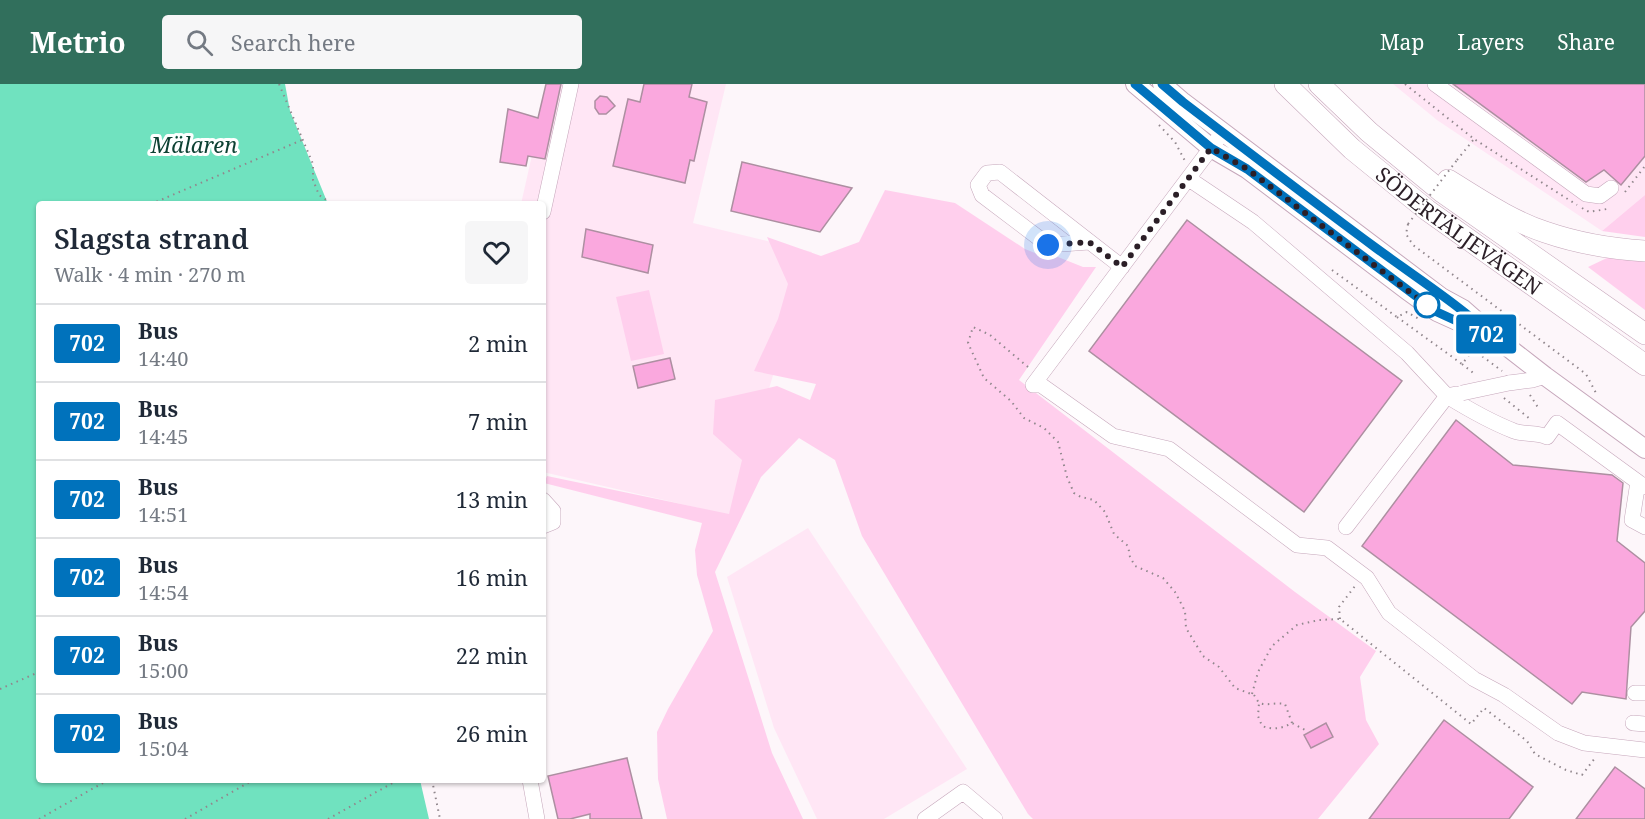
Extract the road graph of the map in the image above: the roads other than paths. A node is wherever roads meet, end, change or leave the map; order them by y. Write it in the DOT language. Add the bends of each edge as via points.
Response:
graph roads {
  1 [pos="571,84"];
  2 [pos="1135,84"];
  3 [pos="1162,84"];
  4 [pos="1285,84"];
  5 [pos="1319,84"];
  6 [pos="1435,84"];
  7 [pos="1223,132"];
  8 [pos="1369,132"];
  9 [pos="1211,148"];
  10 [pos="1193,173"];
  11 [pos="1611,188"];
  12 [pos="545,201"];
  13 [pos="1089,242"];
  14 [pos="1645,251"];
  15 [pos="1122,267"];
  16 [pos="1645,334"];
  17 [pos="1496,339"];
  18 [pos="1645,365"];
  19 [pos="1545,376"];
  20 [pos="1455,394"];
  21 [pos="1645,448"];
  22 [pos="1642,484"];
  23 [pos="546,503"];
  24 [pos="546,525"];
  25 [pos="1346,527"];
  26 [pos="1645,527"];
  27 [pos="1645,750"];
  28 [pos="531,783"];
  29 [pos="537,819"];
  30 [pos="925,819"];
  31 [pos="995,819"];
  1 -- 12 [label="street"];
  2 -- 9 [label="main road"];
  3 -- 7 [label="main road"];
  4 -- 18 [label="highway, SÖDERTÄLJEVÄGEN" via="1352,149 1427,210"];
  5 -- 8 [label="highway, SÖDERTÄLJEVÄGEN"];
  6 -- 11 [label="street" via="1586,194 1600,196"];
  7 -- 9 [label="street"];
  7 -- 17 [label="main road" via="1441,297 1463,309"];
  8 -- 14 [label="highway" via="1536,229 1590,244"];
  8 -- 16 [label="highway, SÖDERTÄLJEVÄGEN" via="1442,192"];
  9 -- 10 [label="street"];
  9 -- 17 [label="main road" via="1247,169 1437,312"];
  10 -- 15 [label="street"];
  10 -- 20 [label="street"];
  13 -- 13 [label="street" via="1000,172 987,173 978,185 982,195 1048,245"];
  13 -- 15 [label="street"];
  15 -- 27 [label="street" via="1033,385 1041,385 1113,436 1169,449 1297,545 1327,548 1364,576 1389,613 1474,679 1504,694 1558,733 1584,743"];
  17 -- 19 [label="main road"];
  19 -- 20 [label="street, bridge"];
  19 -- 21 [label="main road"];
  20 -- 22 [label="street" via="1467,408 1516,432 1547,437 1557,423"];
  20 -- 25 [label="street"];
  22 -- 26 [label="street" via="1632,520"];
  23 -- 24 [label="street" via="554,512 553,522"];
  28 -- 29 [label="street"];
  30 -- 31 [label="street" via="963,792"];
}
